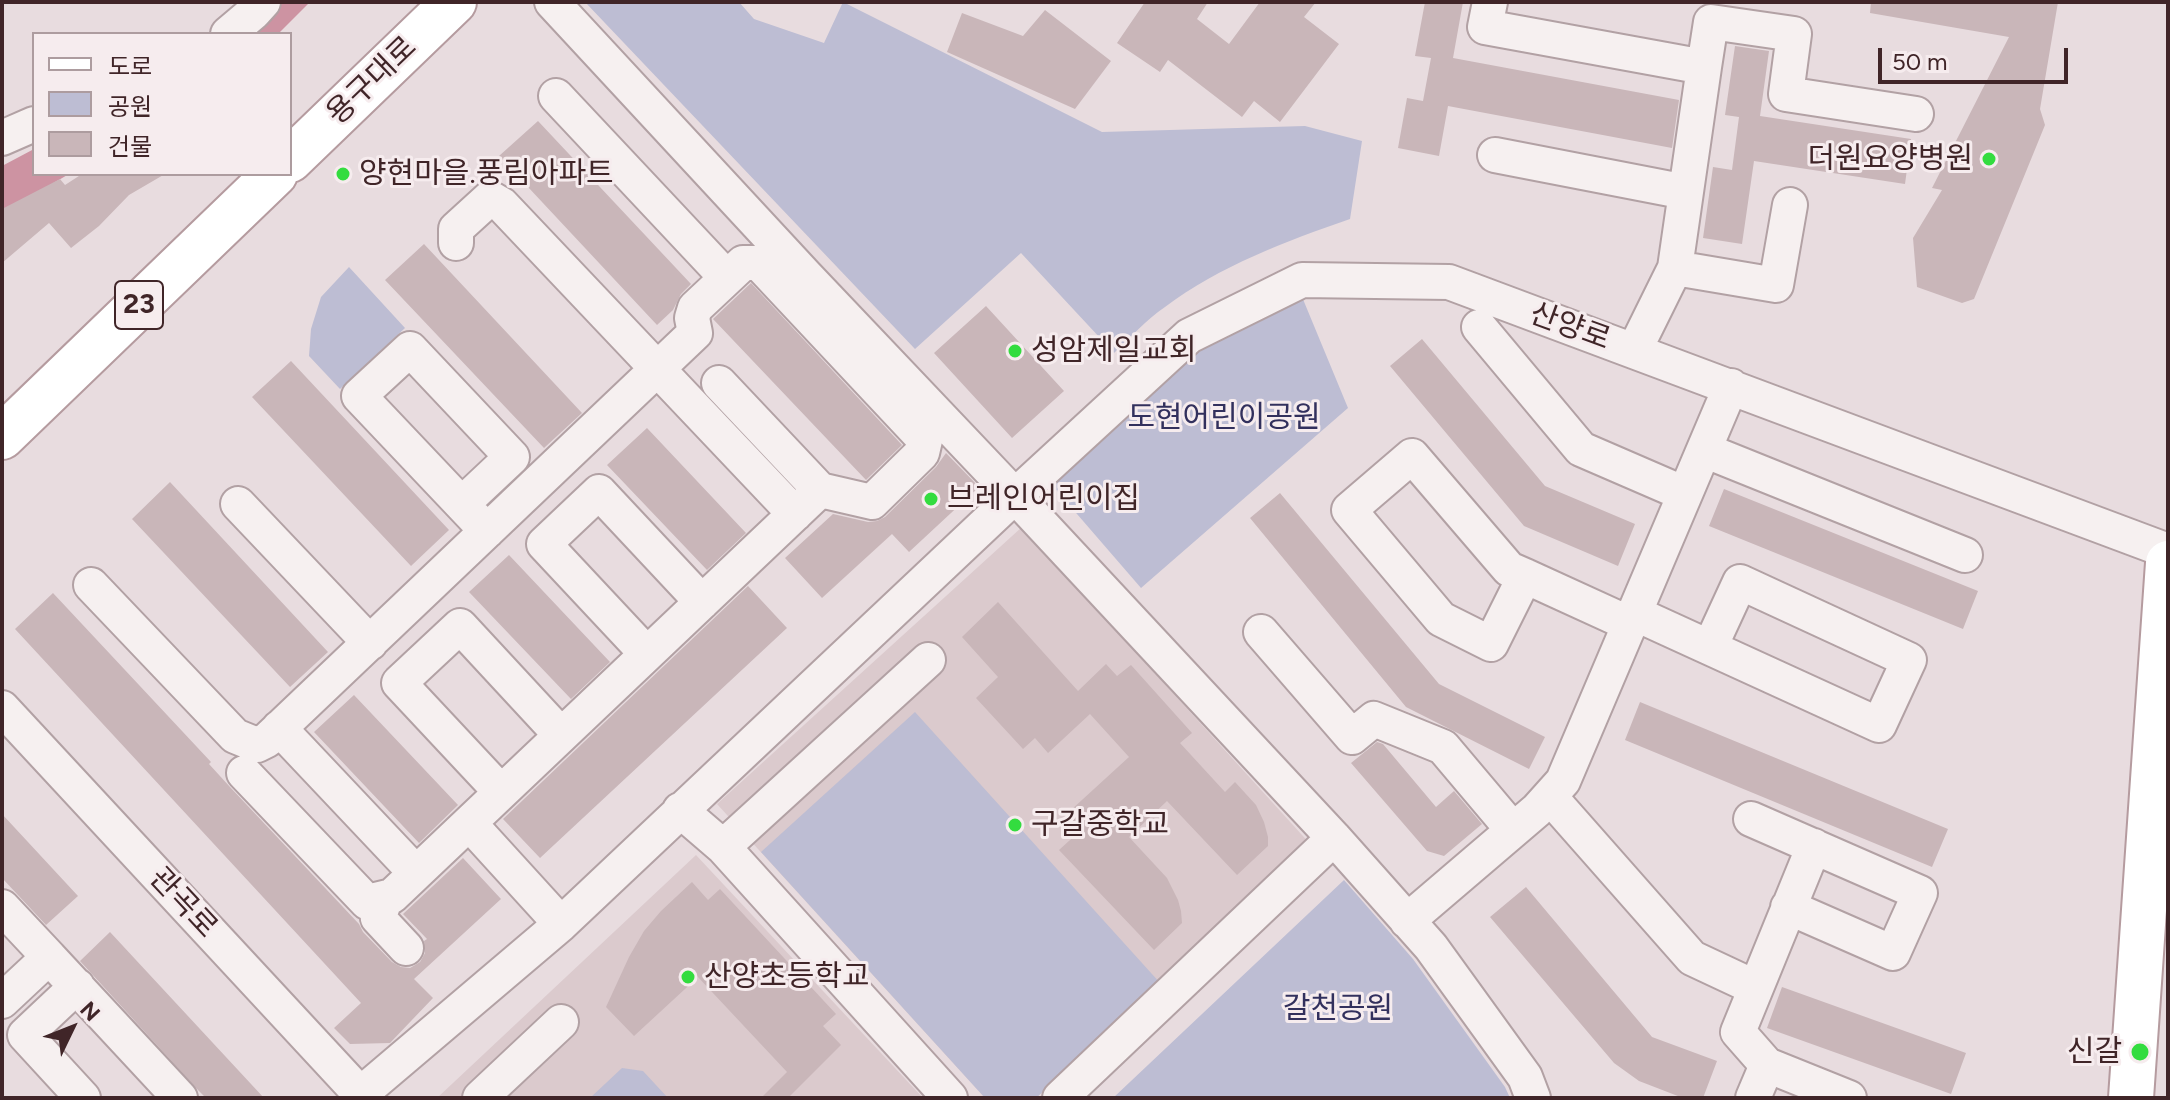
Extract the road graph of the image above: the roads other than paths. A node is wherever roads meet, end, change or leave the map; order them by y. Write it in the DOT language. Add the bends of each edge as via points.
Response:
graph roads {
  1 [pos="263,2"];
  2 [pos="454,2"];
  3 [pos="552,2"];
  4 [pos="1490,2"];
  5 [pos="230,32"];
  6 [pos="1704,67"];
  7 [pos="556,96"];
  8 [pos="1916,114"];
  9 [pos="32,125"];
  10 [pos="2,138"];
  11 [pos="1495,155"];
  12 [pos="292,158"];
  13 [pos="273,176"];
  14 [pos="1686,192"];
  15 [pos="1790,205"];
  16 [pos="456,243"];
  17 [pos="1675,268"];
  18 [pos="727,278"];
  19 [pos="1479,327"];
  20 [pos="1634,351"];
  21 [pos="658,369"];
  22 [pos="719,383"];
  23 [pos="1731,386"];
  24 [pos="3,435"];
  25 [pos="1704,450"];
  26 [pos="820,490"];
  27 [pos="1685,494"];
  28 [pos="1015,496"];
  29 [pos="238,504"];
  30 [pos="462,504"];
  31 [pos="795,514"];
  32 [pos="487,531"];
  33 [pos="2168,551"];
  34 [pos="1965,555"];
  35 [pos="2168,563"];
  36 [pos="1525,576"];
  37 [pos="91,585"];
  38 [pos="2167,593"];
  39 [pos="702,602"];
  40 [pos="1632,618"];
  41 [pos="1261,632"];
  42 [pos="370,643"];
  43 [pos="1710,647"];
  44 [pos="647,654"];
  45 [pos="928,660"];
  46 [pos="2,708"];
  47 [pos="279,728"];
  48 [pos="561,735"];
  49 [pos="244,773"];
  50 [pos="501,792"];
  51 [pos="1550,797"];
  52 [pos="680,810"];
  53 [pos="1751,819"];
  54 [pos="469,823"];
  55 [pos="1513,830"];
  56 [pos="1334,838"];
  57 [pos="1814,846"];
  58 [pos="723,847"];
  59 [pos="416,873"];
  60 [pos="386,898"];
  61 [pos="2,907"];
  62 [pos="1788,907"];
  63 [pos="1407,921"];
  64 [pos="561,924"];
  65 [pos="406,948"];
  66 [pos="49,957"];
  67 [pos="77,986"];
  68 [pos="1756,988"];
  69 [pos="2,1001"];
  70 [pos="561,1022"];
  71 [pos="1767,1065"];
  72 [pos="500,1091"];
  73 [pos="360,1097"];
  74 [pos="83,1098"];
  75 [pos="180,1098"];
  76 [pos="950,1098"];
  77 [pos="1060,1098"];
  78 [pos="1533,1098"];
  79 [pos="1753,1098"];
  80 [pos="1849,1098"];
  81 [pos="2131,1098"];
  1 -- 5 [label="street"];
  2 -- 12 [label="main road, 용구대로"];
  3 -- 28 [label="street"];
  4 -- 6 [label="street" via="1485,27"];
  6 -- 8 [label="street" via="1711,22 1794,34 1786,94"];
  6 -- 14 [label="street"];
  7 -- 18 [label="street"];
  9 -- 10 [label="street"];
  11 -- 14 [label="street"];
  13 -- 24 [label="main road, 23"];
  14 -- 17 [label="street"];
  15 -- 17 [label="street" via="1776,285"];
  16 -- 21 [label="street" via="456,229 490,198 502,205"];
  17 -- 20 [label="street"];
  18 -- 21 [label="street" via="695,308 695,333"];
  18 -- 26 [label="street" via="743,263 759,263 925,440 922,453 872,502"];
  19 -- 27 [label="street" via="1581,449"];
  20 -- 23 [label="street, 산양로"];
  20 -- 28 [label="street, 산양로" via="1449,282 1302,280 1189,336"];
  21 -- 31 [label="street"];
  21 -- 32 [label="street"];
  22 -- 26 [label="street"];
  23 -- 25 [label="street"];
  23 -- 33 [label="street, 산양로"];
  25 -- 27 [label="street"];
  25 -- 34 [label="street"];
  26 -- 31 [label="street"];
  27 -- 40 [label="street"];
  28 -- 52 [label="street, 산양로"];
  28 -- 56 [label="street"];
  29 -- 42 [label="street"];
  30 -- 30 [label="street" via="359,396 410,349 512,457"];
  30 -- 32 [label="street"];
  31 -- 39 [label="street"];
  32 -- 42 [label="street"];
  35 -- 38 [label="main road"];
  36 -- 36 [label="street" via="1509,569 1412,456 1349,510 1441,619 1491,644"];
  36 -- 40 [label="street"];
  37 -- 47 [label="street" via="235,736 257,745"];
  38 -- 81 [label="main road"];
  39 -- 44 [label="street"];
  39 -- 44 [label="street" via="599,492 544,544"];
  40 -- 43 [label="street"];
  40 -- 51 [label="street" via="1563,781"];
  41 -- 55 [label="street" via="1352,737 1374,719 1443,747"];
  42 -- 47 [label="street"];
  43 -- 43 [label="street" via="1879,725 1909,660 1740,582"];
  44 -- 48 [label="street"];
  45 -- 58 [label="street"];
  46 -- 73 [label="street, 관곡로"];
  47 -- 59 [label="street"];
  48 -- 50 [label="street"];
  48 -- 50 [label="street" via="460,626 399,683"];
  49 -- 60 [label="street" via="367,902"];
  50 -- 54 [label="street"];
  51 -- 55 [label="street"];
  51 -- 68 [label="street" via="1692,958"];
  52 -- 58 [label="street"];
  52 -- 64 [label="street, 산양로"];
  53 -- 57 [label="street"];
  54 -- 59 [label="street"];
  54 -- 64 [label="street"];
  55 -- 63 [label="street"];
  56 -- 63 [label="street"];
  56 -- 77 [label="street"];
  57 -- 62 [label="street"];
  57 -- 62 [label="street" via="1920,893 1893,953"];
  58 -- 76 [label="street"];
  59 -- 60 [label="street"];
  60 -- 65 [label="street" via="378,918"];
  61 -- 66 [label="street"];
  62 -- 68 [label="street"];
  63 -- 78 [label="street" via="1525,1077"];
  64 -- 73 [label="street, 산양로"];
  66 -- 67 [label="street"];
  66 -- 69 [label="street"];
  67 -- 74 [label="street" via="25,1035"];
  67 -- 75 [label="street"];
  68 -- 71 [label="street" via="1738,1032"];
  70 -- 72 [label="street"];
  71 -- 79 [label="street"];
  71 -- 80 [label="street"];
}
